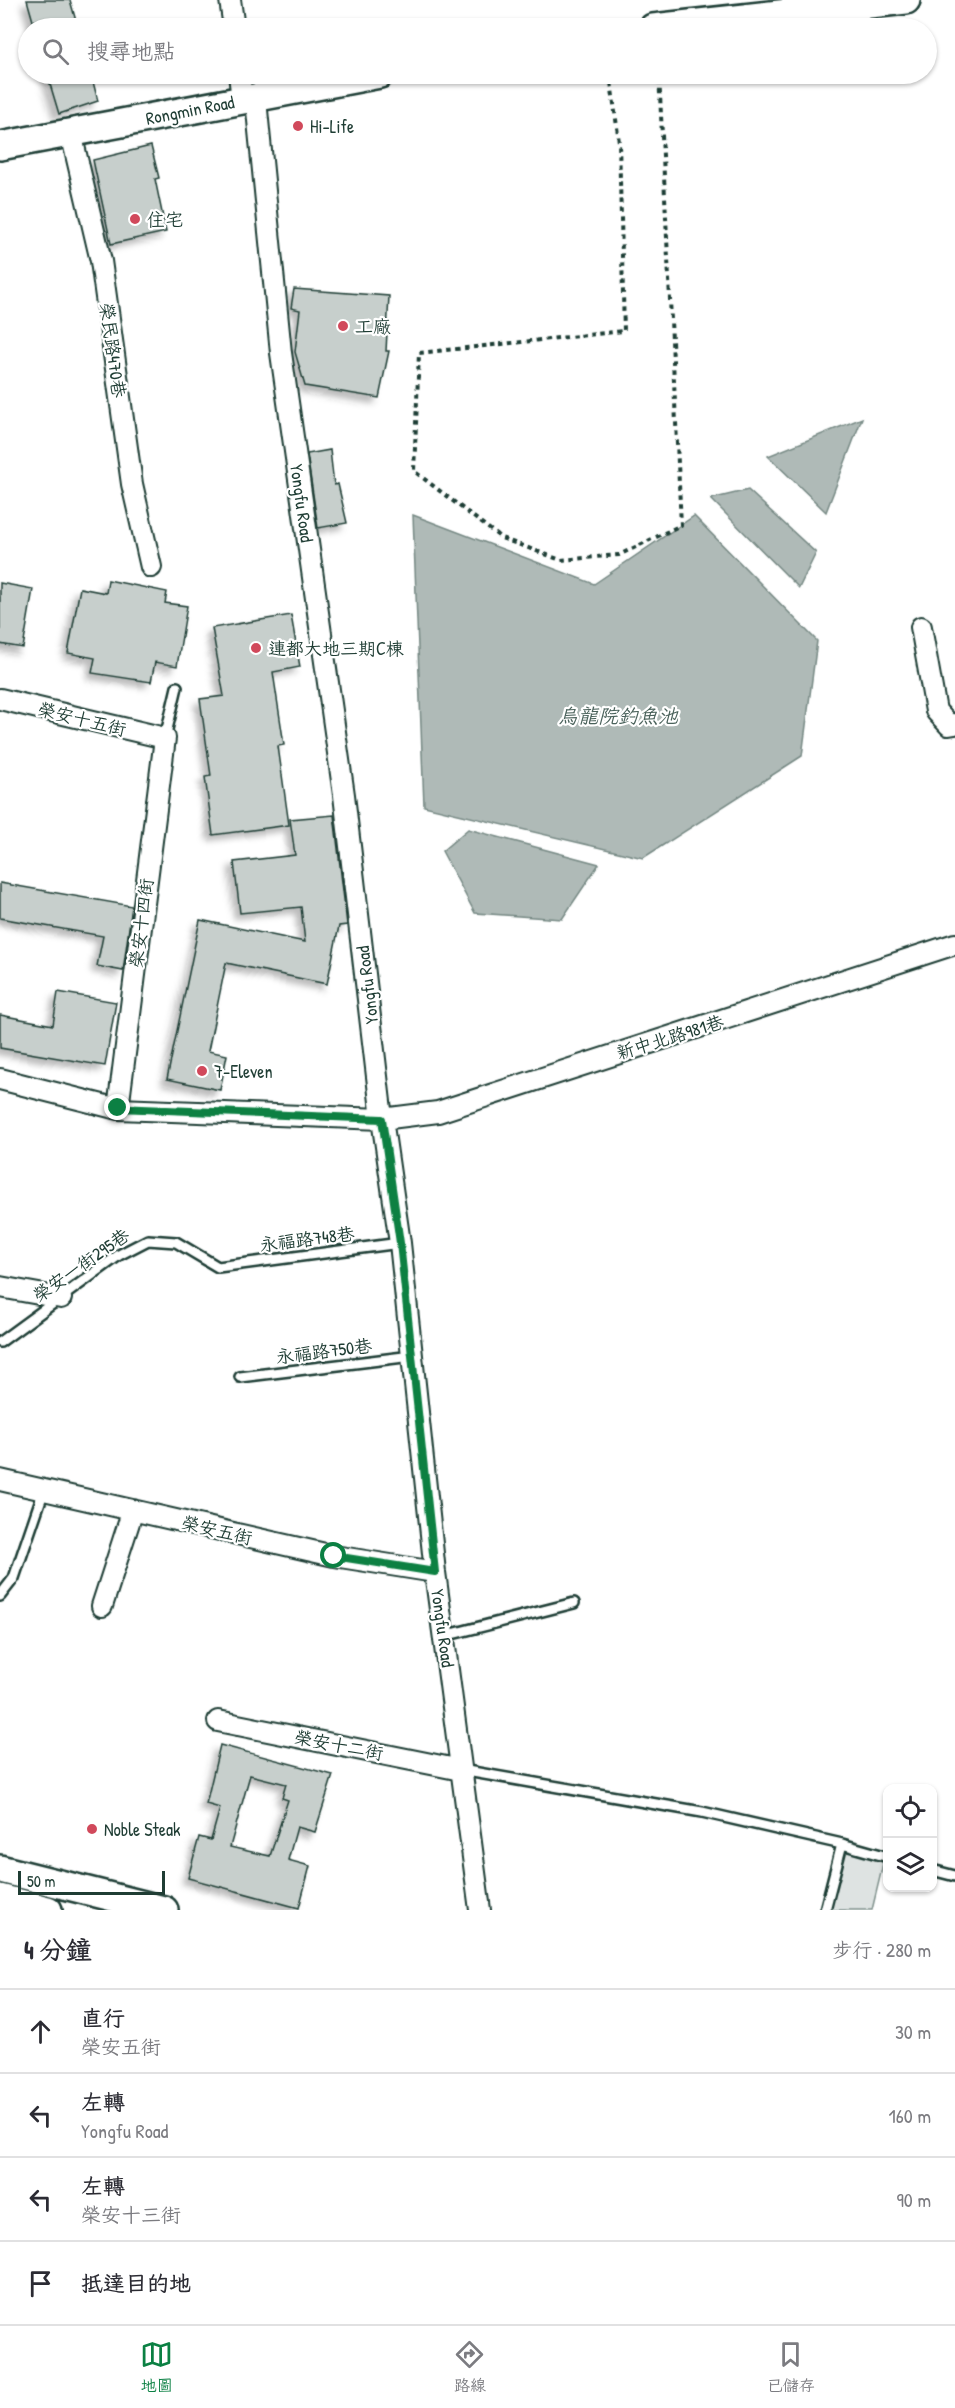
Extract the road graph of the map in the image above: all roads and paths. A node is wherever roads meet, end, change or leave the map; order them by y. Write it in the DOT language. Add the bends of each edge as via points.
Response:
graph roads {
  1 [pos="230,0"];
  2 [pos="906,0"];
  3 [pos="233,18"];
  4 [pos="743,18"];
  5 [pos="240,84"];
  6 [pos="327,84"];
  7 [pos="611,84"];
  8 [pos="659,84"];
  9 [pos="242,100"];
  10 [pos="71,133"];
  11 [pos="0,146"];
  12 [pos="151,567"];
  13 [pos="921,627"];
  14 [pos="177,687"];
  15 [pos="0,699"];
  16 [pos="955,724"];
  17 [pos="165,738"];
  18 [pos="955,945"];
  19 [pos="0,1079"];
  20 [pos="118,1108"];
  21 [pos="382,1119"];
  22 [pos="400,1243"];
  23 [pos="218,1267"];
  24 [pos="0,1287"];
  25 [pos="61,1298"];
  26 [pos="0,1342"];
  27 [pos="412,1356"];
  28 [pos="240,1377"];
  29 [pos="0,1480"];
  30 [pos="44,1490"];
  31 [pos="133,1510"];
  32 [pos="435,1572"];
  33 [pos="0,1596"];
  34 [pos="574,1603"];
  35 [pos="102,1606"];
  36 [pos="444,1635"];
  37 [pos="218,1721"];
  38 [pos="461,1770"];
  39 [pos="842,1844"];
  40 [pos="883,1856"];
  41 [pos="0,1869"];
  42 [pos="937,1871"];
  43 [pos="955,1876"];
  44 [pos="0,1898"];
  45 [pos="48,1910"];
  46 [pos="164,1910"];
  47 [pos="480,1910"];
  48 [pos="825,1910"];
  1 -- 3 [label="street"];
  2 -- 4 [label="street"];
  5 -- 9 [label="street"];
  6 -- 9 [label="street, Rongmin Road"];
  7 -- 8 [label="path" via="619,142 624,331 419,353 414,471 501,538 561,560 619,555 681,525"];
  9 -- 10 [label="street, Rongmin Road"];
  9 -- 21 [label="street, Yongfu Road" via="256,100 281,353 344,795"];
  10 -- 11 [label="street, Rongmin Road"];
  10 -- 12 [label="street, 榮民路470巷" via="101,261 132,484"];
  13 -- 16 [label="street" via="936,711 949,725"];
  14 -- 17 [label="lane"];
  15 -- 17 [label="street, 榮安十五街"];
  17 -- 20 [label="street, 榮安十四街"];
  18 -- 21 [label="street, 新中北路981巷" via="438,1112"];
  19 -- 20 [label="street, 新中北路981巷"];
  20 -- 21 [label="street, 新中北路981巷"];
  21 -- 22 [label="street, Yongfu Road"];
  22 -- 23 [label="lane, 永福路748巷"];
  22 -- 27 [label="street, Yongfu Road"];
  23 -- 25 [label="lane, 榮安一街295巷" via="176,1242 148,1239 119,1255"];
  24 -- 25 [label="street"];
  25 -- 26 [label="lane, 榮安一街295巷"];
  27 -- 28 [label="lane, 永福路750巷"];
  27 -- 32 [label="street, Yongfu Road"];
  29 -- 30 [label="street, 榮安五街"];
  30 -- 31 [label="street, 榮安五街"];
  30 -- 33 [label="lane" via="14,1578"];
  31 -- 32 [label="street, 榮安五街" via="334,1556"];
  31 -- 35 [label="street"];
  32 -- 36 [label="street, Yongfu Road"];
  34 -- 36 [label="lane"];
  36 -- 38 [label="street, Yongfu Road"];
  37 -- 38 [label="street, 榮安十二街"];
  38 -- 39 [label="lane" via="702,1812"];
  38 -- 47 [label="street, Yongfu Road"];
  39 -- 40 [label="lane"];
  39 -- 48 [label="lane"];
  41 -- 46 [label="street"];
  42 -- 43 [label="lane"];
  44 -- 45 [label="street"];
}
